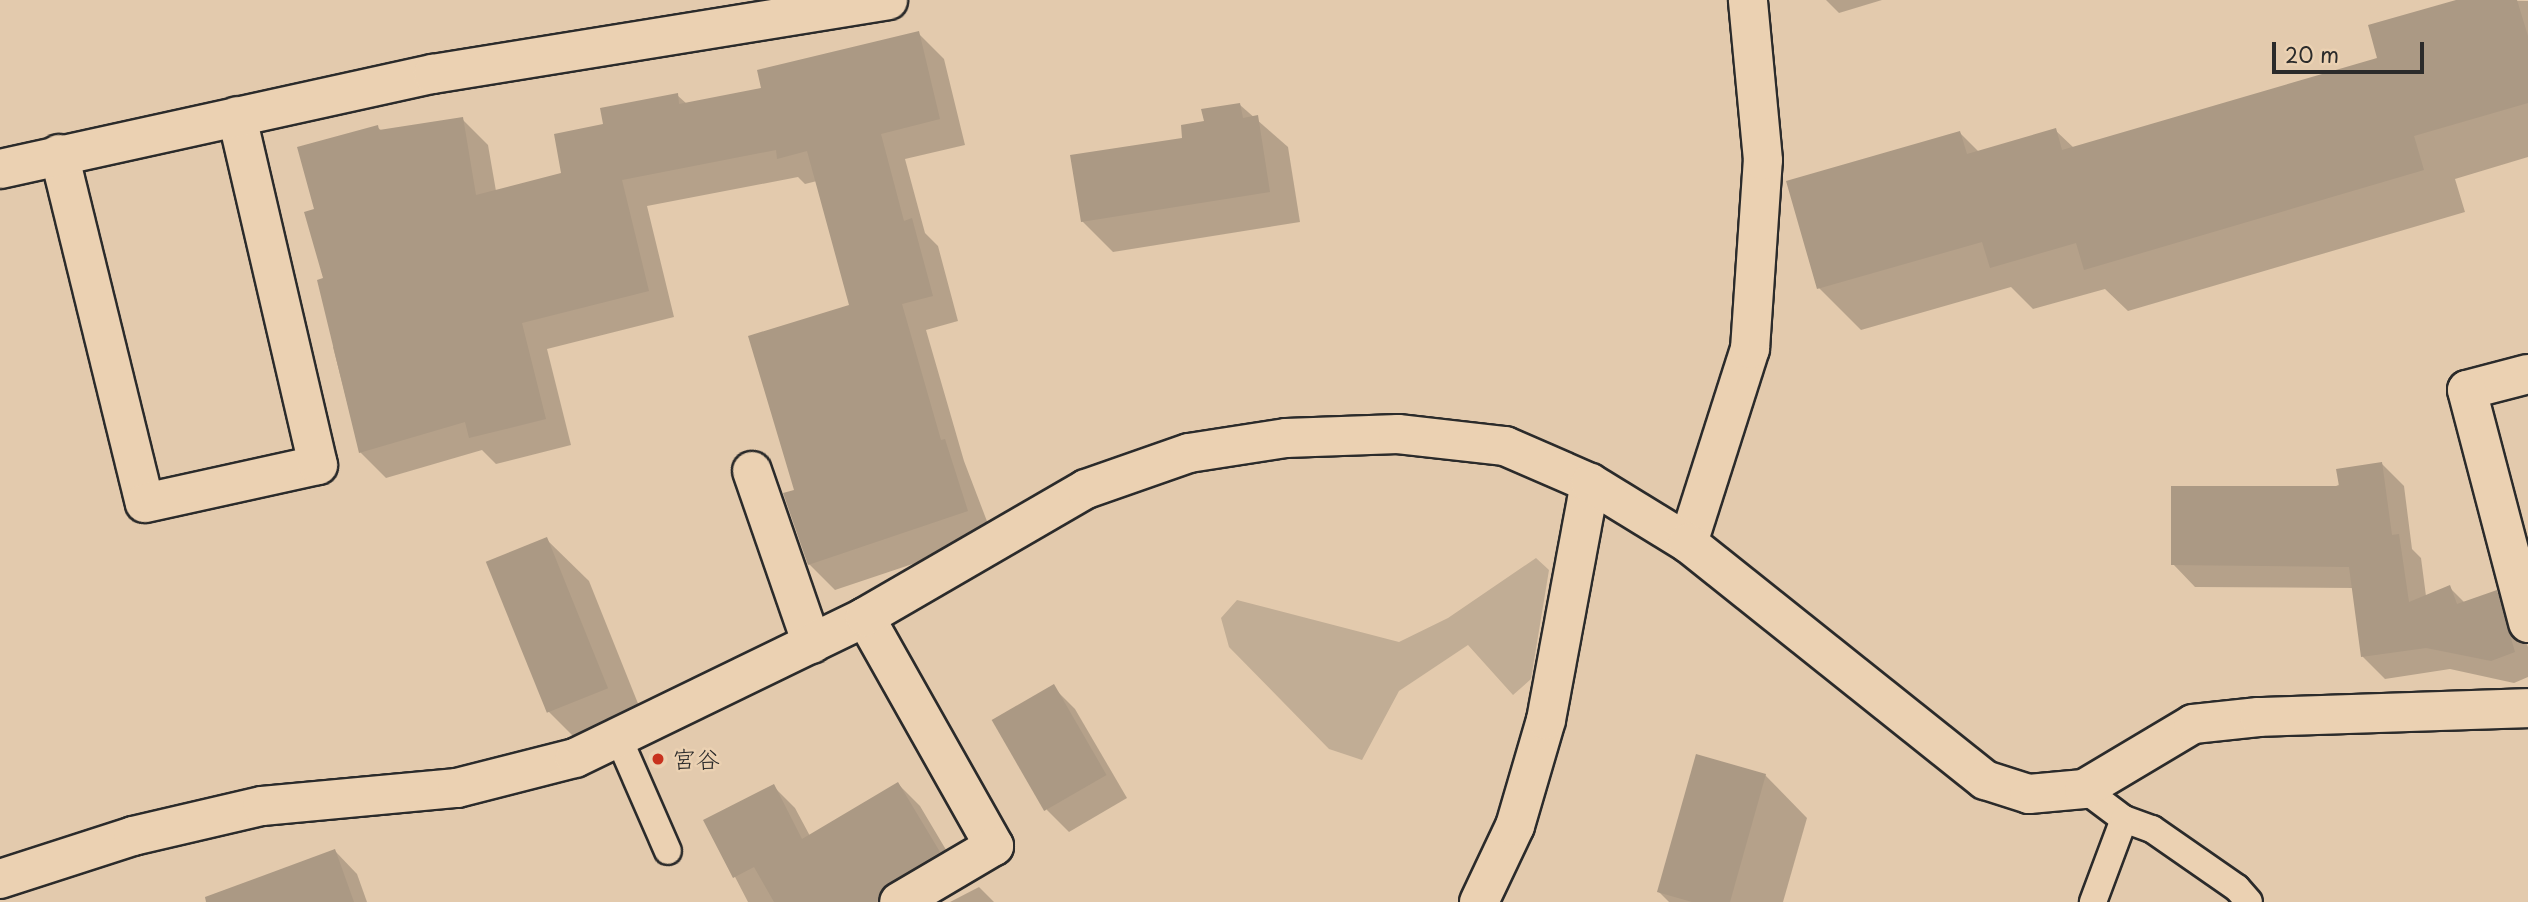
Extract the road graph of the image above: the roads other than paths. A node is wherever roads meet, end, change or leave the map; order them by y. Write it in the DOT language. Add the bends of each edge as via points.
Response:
graph roads {
  1 [pos="888,0"];
  2 [pos="1748,0"];
  3 [pos="748,10"];
  4 [pos="237,116"];
  5 [pos="59,154"];
  6 [pos="0,169"];
  7 [pos="2528,374"];
  8 [pos="752,471"];
  9 [pos="1590,483"];
  10 [pos="1688,543"];
  11 [pos="865,617"];
  12 [pos="2528,623"];
  13 [pos="812,644"];
  14 [pos="2528,708"];
  15 [pos="619,739"];
  16 [pos="2084,789"];
  17 [pos="2124,819"];
  18 [pos="668,851"];
  19 [pos="0,879"];
  20 [pos="899,902"];
  21 [pos="1479,902"];
  22 [pos="2093,902"];
  23 [pos="2249,902"];
  1 -- 3 [label="street"];
  2 -- 10 [label="street" via="1763,159 1750,349"];
  3 -- 4 [label="street"];
  4 -- 5 [label="street"];
  4 -- 5 [label="street" via="318,465 145,503"];
  5 -- 6 [label="street"];
  7 -- 12 [label="street" via="2467,390"];
  8 -- 13 [label="street"];
  9 -- 10 [label="street"];
  9 -- 11 [label="street" via="1505,446 1398,434 1286,438 1189,453 1086,489"];
  9 -- 21 [label="street" via="1546,720 1516,826"];
  10 -- 16 [label="street" via="1985,780 2029,794"];
  11 -- 13 [label="street"];
  11 -- 20 [label="street" via="994,846"];
  13 -- 15 [label="street"];
  14 -- 16 [label="street" via="2259,717 2193,724"];
  15 -- 18 [label="lane"];
  15 -- 19 [label="street" via="575,758 457,788 262,806 133,836"];
  16 -- 17 [label="lane"];
  17 -- 22 [label="lane"];
  17 -- 23 [label="lane" via="2152,829 2237,888"];
}
